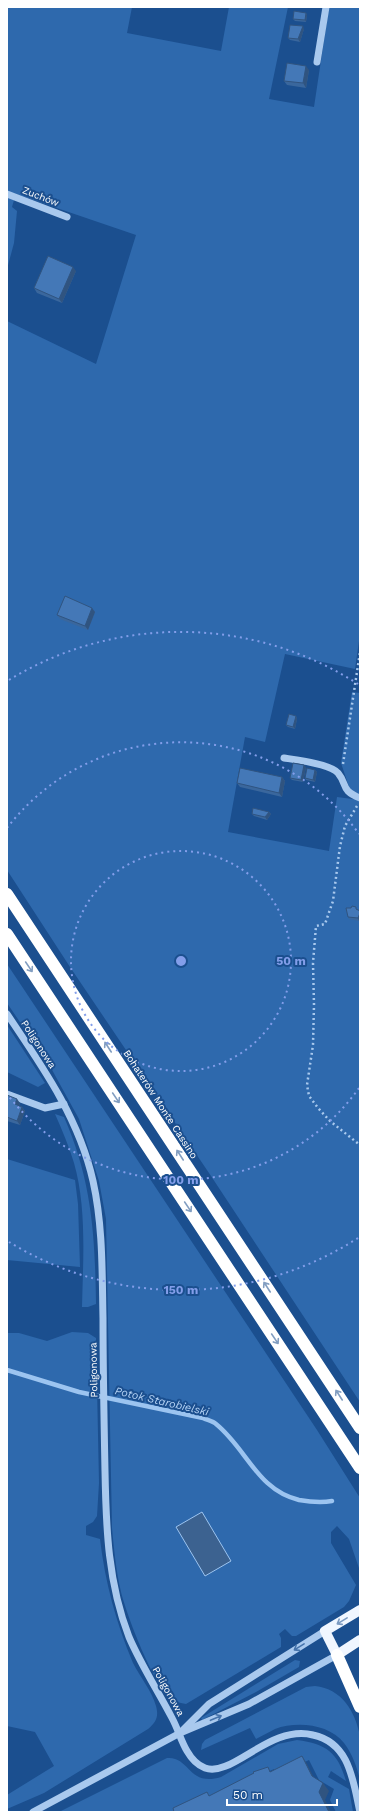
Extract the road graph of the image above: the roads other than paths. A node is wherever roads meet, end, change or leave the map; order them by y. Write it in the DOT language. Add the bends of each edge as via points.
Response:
graph roads {
  1 [pos="326,7"];
  2 [pos="317,62"];
  3 [pos="7,194"];
  4 [pos="67,217"];
  5 [pos="284,758"];
  6 [pos="360,799"];
  7 [pos="7,894"];
  8 [pos="7,934"];
  9 [pos="7,1014"];
  10 [pos="7,1094"];
  11 [pos="64,1104"];
  12 [pos="360,1428"];
  13 [pos="360,1468"];
  14 [pos="360,1610"];
  15 [pos="325,1632"];
  16 [pos="360,1640"];
  17 [pos="337,1655"];
  18 [pos="360,1707"];
  19 [pos="180,1733"];
  20 [pos="33,1812"];
  21 [pos="360,1812"];
  1 -- 2 [label="street"];
  3 -- 4 [label="street, Zuchów"];
  5 -- 6 [label="street" via="334,770 346,790"];
  12 -- 7 [label="highway, Bohaterów Monte Cassino, one-way"];
  8 -- 13 [label="highway, one-way"];
  9 -- 11 [label="street, Poligonowa"];
  10 -- 11 [label="street" via="45,1108"];
  11 -- 19 [label="street, Poligonowa" via="81,1143 92,1179 100,1221 106,1527 115,1592 129,1636"];
  14 -- 15 [label="main road, one-way"];
  15 -- 17 [label="main road"];
  15 -- 19 [label="street, one-way" via="209,1704"];
  16 -- 17 [label="main road"];
  17 -- 18 [label="highway"];
  19 -- 17 [label="street, one-way" via="249,1704"];
  19 -- 20 [label="street"];
  19 -- 21 [label="street, Poligonowa" via="185,1747 194,1760 202,1767 213,1769 224,1767 275,1738 288,1734 300,1733 321,1737 339,1749 347,1761"];
}
